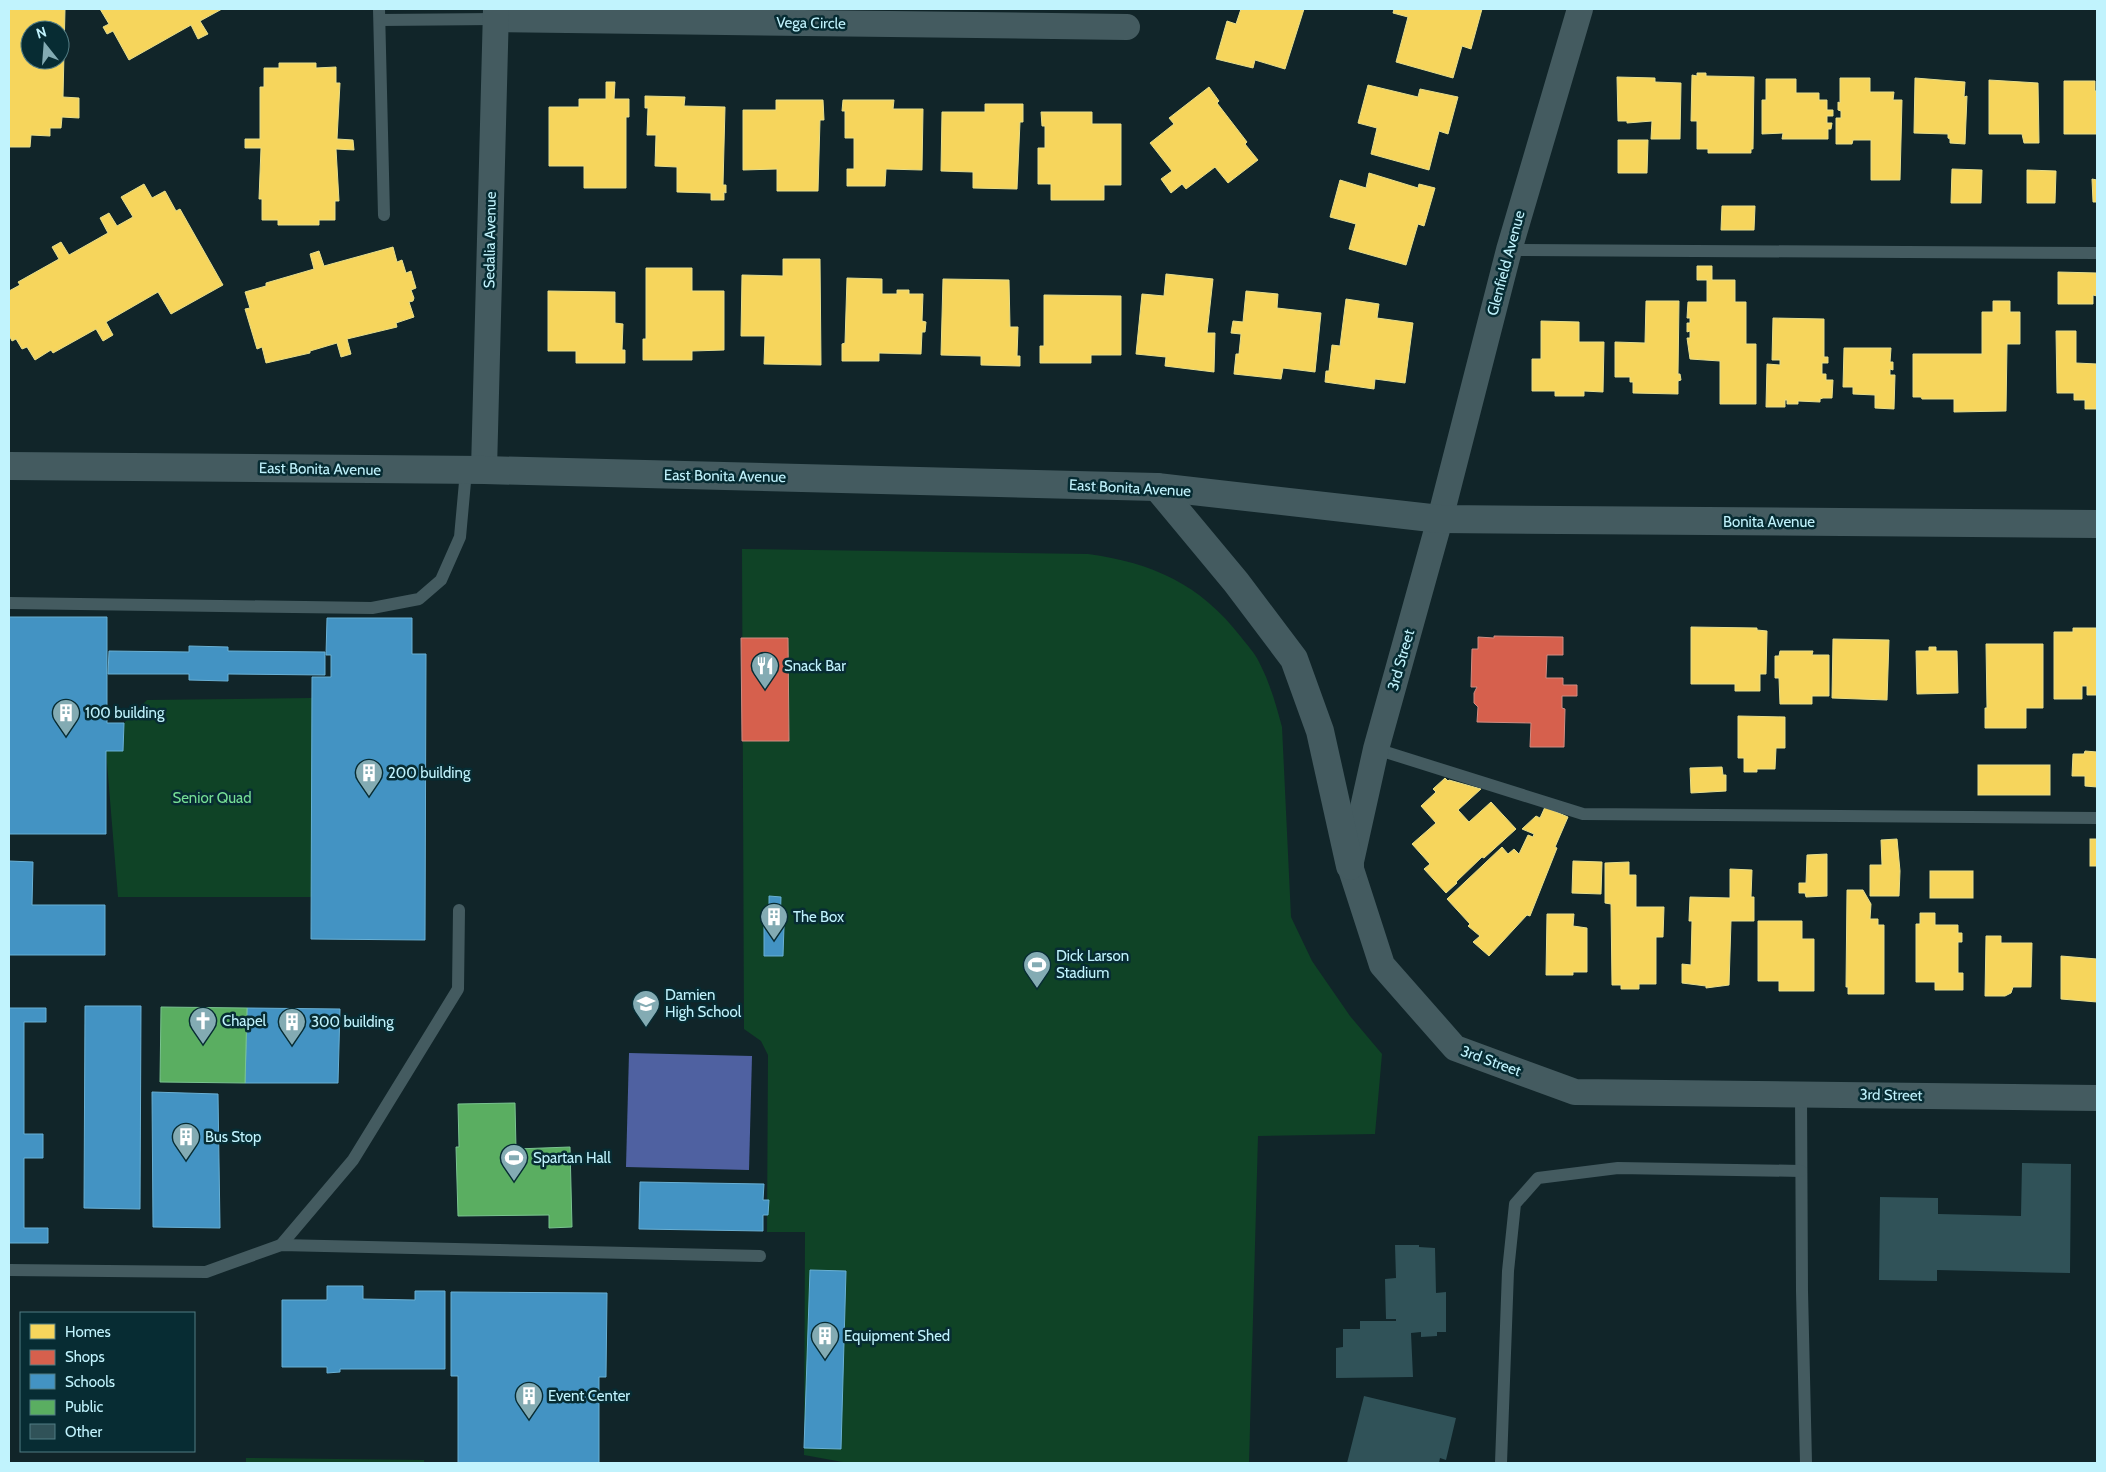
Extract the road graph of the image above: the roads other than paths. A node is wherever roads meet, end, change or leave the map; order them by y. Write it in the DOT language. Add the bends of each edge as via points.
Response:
graph roads {
  1 [pos="1580,9"];
  2 [pos="380,14"];
  3 [pos="496,14"];
  4 [pos="1127,27"];
  5 [pos="384,215"];
  6 [pos="1509,250"];
  7 [pos="2097,253"];
  8 [pos="9,466"];
  9 [pos="475,471"];
  10 [pos="1156,487"];
  11 [pos="1440,520"];
  12 [pos="2097,524"];
  13 [pos="9,603"];
  14 [pos="1376,749"];
  15 [pos="2097,818"];
  16 [pos="1350,866"];
  17 [pos="459,910"];
  18 [pos="1801,1094"];
  19 [pos="2097,1098"];
  20 [pos="1802,1171"];
  21 [pos="281,1245"];
  22 [pos="760,1256"];
  23 [pos="9,1270"];
  24 [pos="1501,1463"];
  25 [pos="1806,1463"];
  1 -- 6 [label="street, Glenfield Avenue"];
  2 -- 3 [label="lane"];
  2 -- 5 [label="lane"];
  3 -- 4 [label="street, Vega Circle"];
  3 -- 9 [label="street, Sedalia Avenue"];
  6 -- 7 [label="lane"];
  6 -- 11 [label="street, Glenfield Avenue"];
  8 -- 9 [label="main road, East Bonita Avenue"];
  9 -- 10 [label="main road, East Bonita Avenue"];
  9 -- 13 [label="lane" via="460,537 441,580 419,599 372,608"];
  10 -- 11 [label="main road, East Bonita Avenue"];
  10 -- 16 [label="main road" via="1236,582 1294,659 1320,731"];
  11 -- 12 [label="main road, Bonita Avenue"];
  11 -- 14 [label="street, 3rd Street"];
  14 -- 15 [label="lane" via="1583,814"];
  14 -- 16 [label="street, 3rd Street"];
  16 -- 18 [label="street, 3rd Street" via="1382,965 1456,1048 1574,1092"];
  17 -- 21 [label="lane" via="458,989 353,1160"];
  18 -- 19 [label="street, 3rd Street"];
  18 -- 20 [label="lane"];
  20 -- 24 [label="lane" via="1618,1168 1538,1178 1515,1204 1508,1271"];
  20 -- 25 [label="lane"];
  21 -- 22 [label="lane"];
  21 -- 23 [label="lane" via="206,1272"];
}
